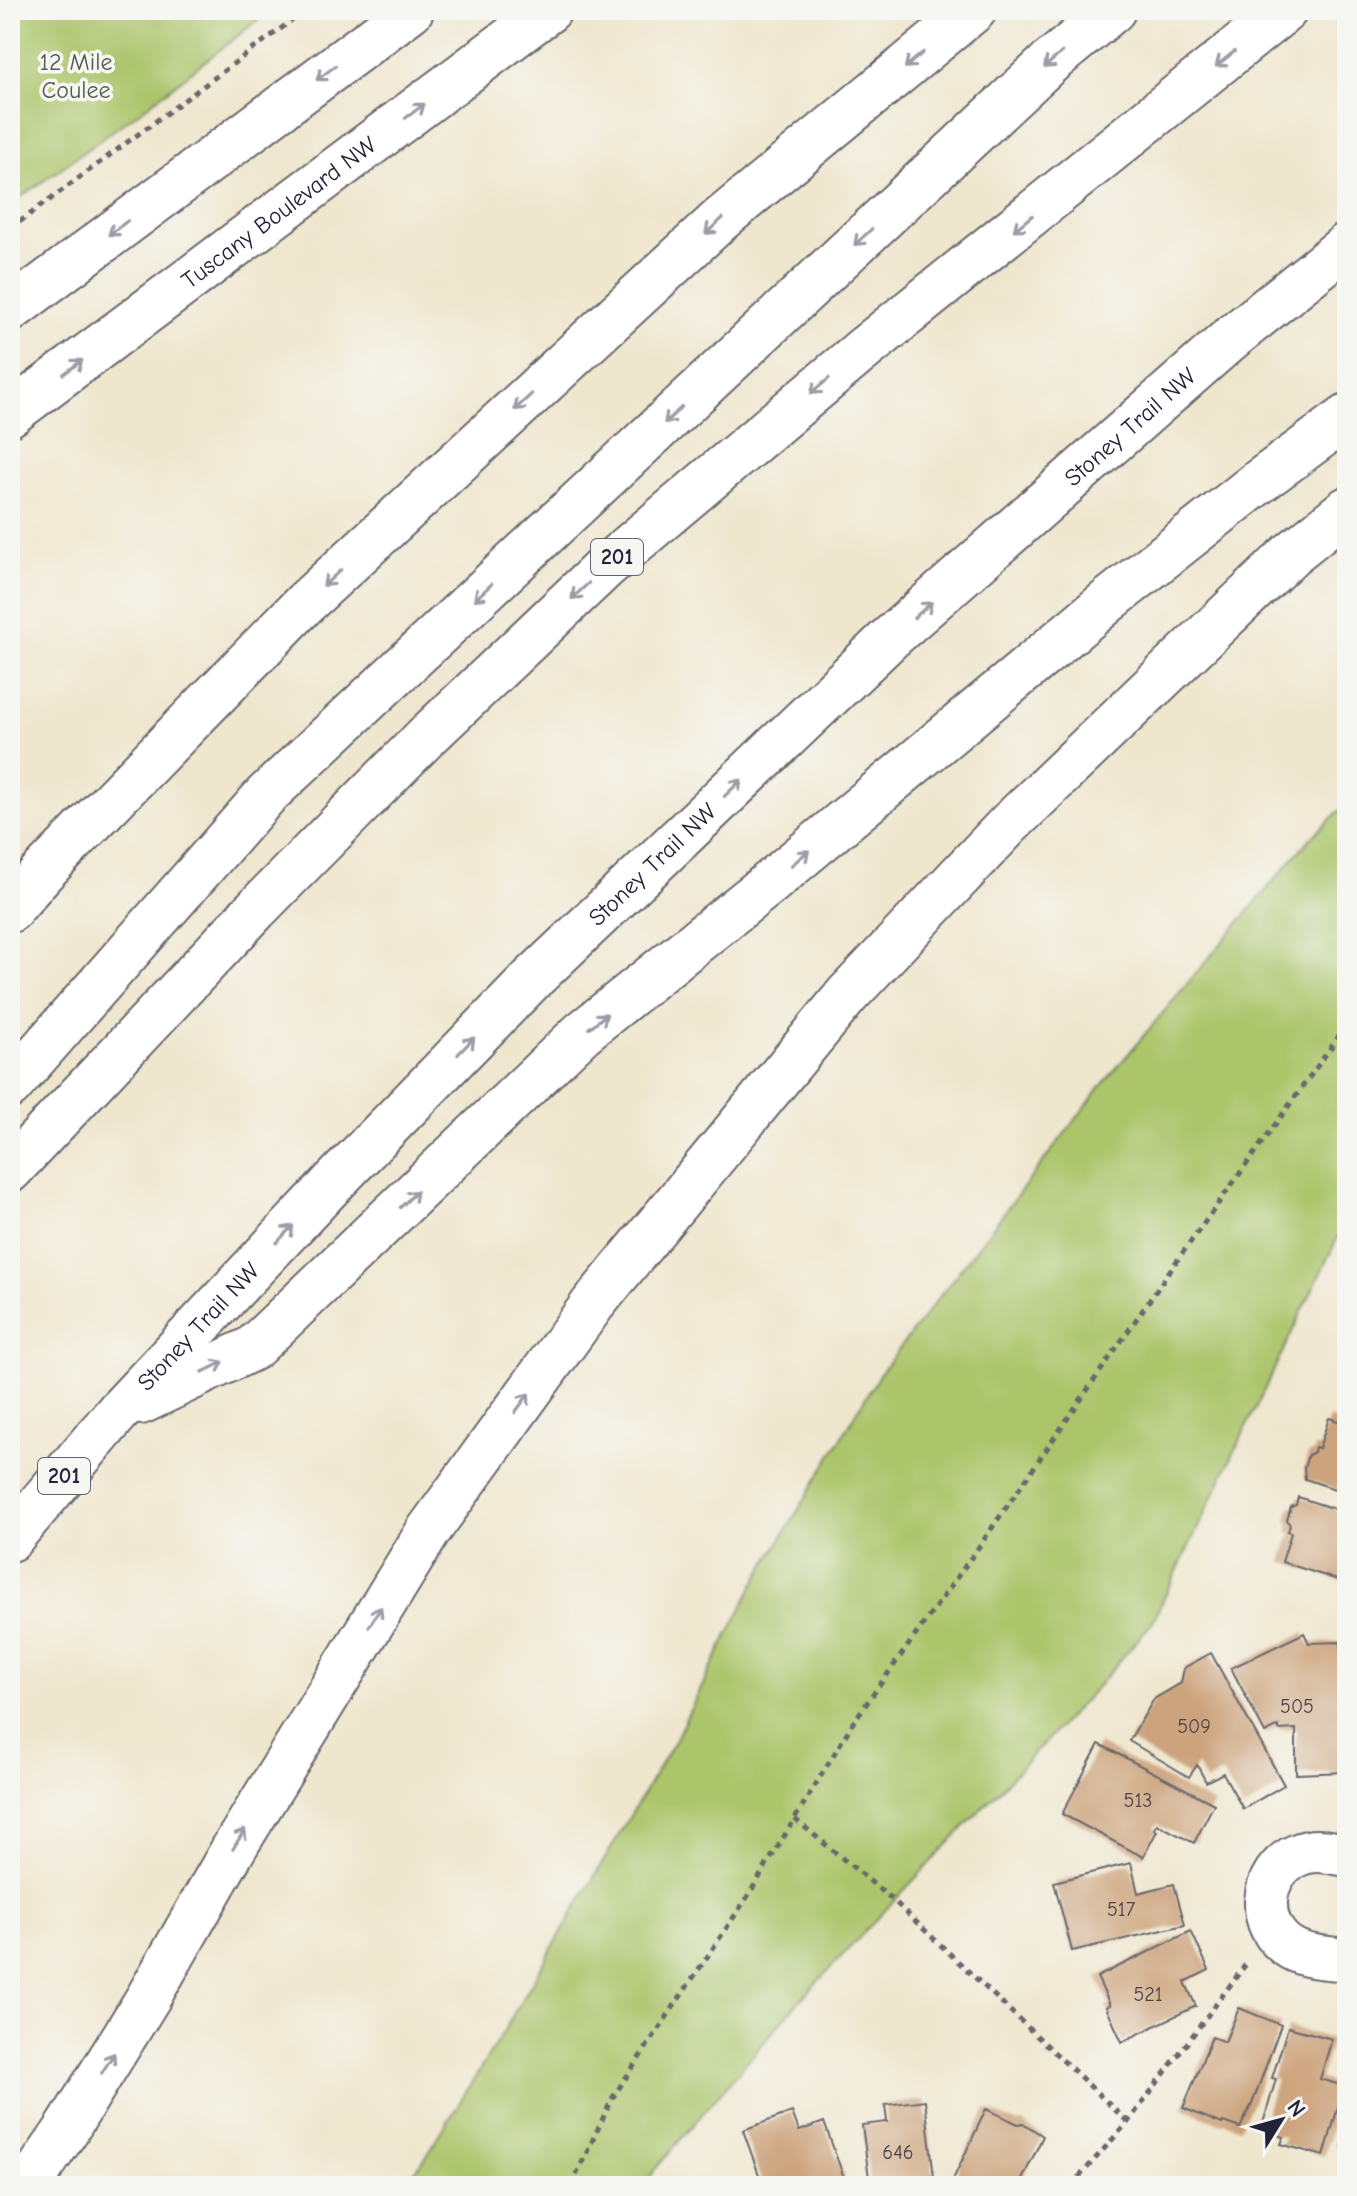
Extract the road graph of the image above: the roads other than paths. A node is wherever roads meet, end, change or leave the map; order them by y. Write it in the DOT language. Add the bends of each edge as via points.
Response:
graph roads {
  1 [pos="411,10"];
  2 [pos="549,10"];
  3 [pos="974,10"];
  4 [pos="1113,10"];
  5 [pos="1285,10"];
  6 [pos="1347,245"];
  7 [pos="10,310"];
  8 [pos="10,414"];
  9 [pos="1347,417"];
  10 [pos="1347,509"];
  11 [pos="10,910"];
  12 [pos="10,1086"];
  13 [pos="10,1170"];
  14 [pos="117,1413"];
  15 [pos="10,1539"];
  16 [pos="1347,1855"];
  17 [pos="1347,1960"];
  18 [pos="67,2129"];
  19 [pos="28,2186"];
  20 [pos="61,2186"];
  1 -- 7 [label="main road, one-way"];
  8 -- 2 [label="main road, Tuscany Boulevard NW, one-way"];
  3 -- 11 [label="main road, one-way" via="721,219 304,604"];
  4 -- 12 [label="main road, one-way" via="1049,63 266,795"];
  5 -- 13 [label="main road, 201, one-way" via="860,352 604,568 414,748"];
  14 -- 6 [label="main road, Stoney Trail NW / 201, one-way" via="531,980 889,639 1230,339"];
  14 -- 9 [label="main road, one-way" via="253,1348 582,1033 1108,601"];
  18 -- 10 [label="main road, one-way" via="429,1530 593,1304 847,995 998,835 1291,554"];
  14 -- 15 [label="main road, Stoney Trail NW / 201"];
  16 -- 17 [label="street" via="1300,1853 1272,1876 1266,1893 1266,1911 1281,1940 1306,1954"];
  18 -- 19 [label="main road"];
  18 -- 20 [label="main road"];
}
